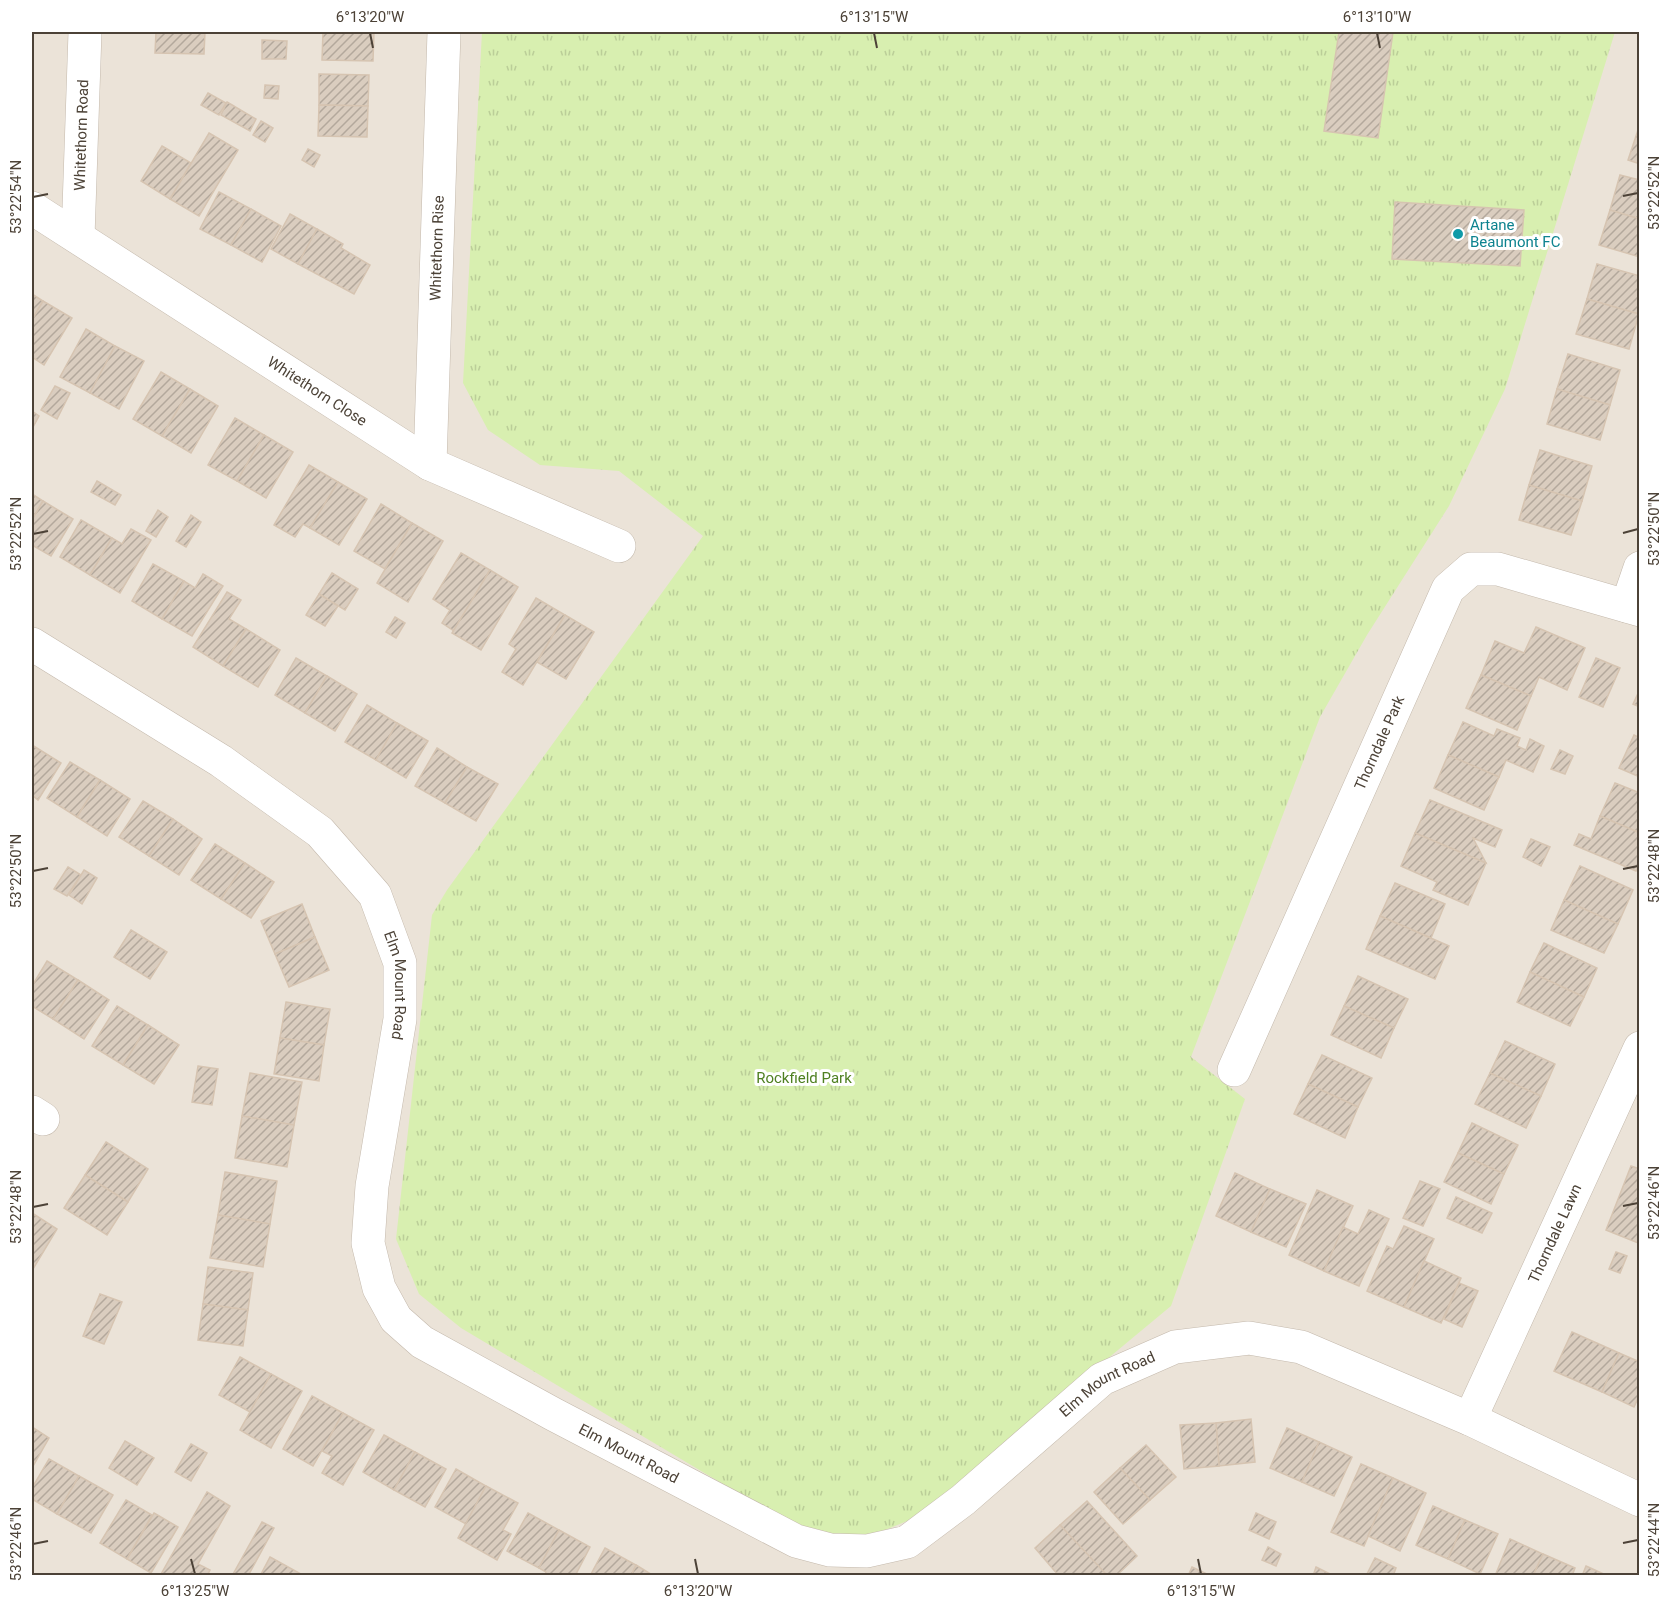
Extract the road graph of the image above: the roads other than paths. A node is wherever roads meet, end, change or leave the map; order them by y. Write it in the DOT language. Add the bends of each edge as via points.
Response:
graph roads {
  1 [pos="85,32"];
  2 [pos="444,32"];
  3 [pos="32,208"];
  4 [pos="78,237"];
  5 [pos="430,464"];
  6 [pos="619,546"];
  7 [pos="1640,568"];
  8 [pos="1633,608"];
  9 [pos="32,644"];
  10 [pos="1640,1047"];
  11 [pos="1234,1070"];
  12 [pos="1633,1081"];
  13 [pos="1470,1419"];
  14 [pos="1640,1500"];
  1 -- 4 [label="street, Whitethorn Road"];
  2 -- 5 [label="street, Whitethorn Rise"];
  3 -- 4 [label="street, Whitethorn Close"];
  4 -- 5 [label="street, Whitethorn Close"];
  5 -- 6 [label="street, Whitethorn Close"];
  7 -- 8 [label="street"];
  8 -- 11 [label="street, Thorndale Park" via="1498,569 1471,569 1448,589"];
  9 -- 13 [label="street, Elm Mount Road" via="221,761 320,832 375,895 400,963 400,1019 372,1186 368,1244 379,1288 396,1319 422,1342 553,1414 796,1541 830,1550 867,1551 907,1542 963,1500 1102,1379 1174,1347 1249,1338 1301,1347"];
  10 -- 12 [label="street, Thorndale Lawn"];
  12 -- 13 [label="street, Thorndale Lawn"];
  13 -- 14 [label="street, Elm Mount Road"];
}
